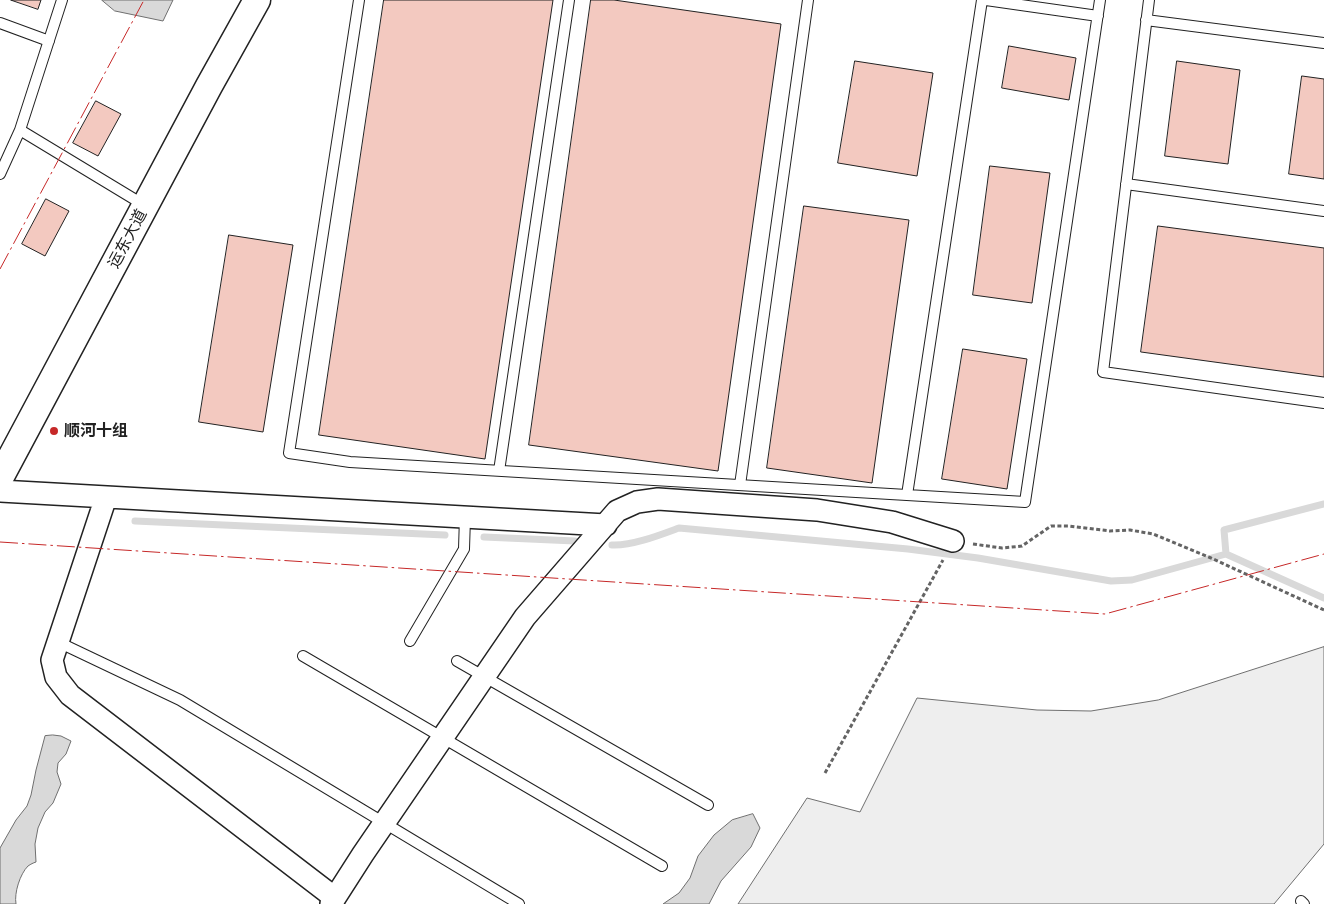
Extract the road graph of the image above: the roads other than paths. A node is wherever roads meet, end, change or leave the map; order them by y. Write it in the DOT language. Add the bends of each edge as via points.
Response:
graph roads {
  1 [pos="62,0"];
  2 [pos="257,0"];
  3 [pos="358,0"];
  4 [pos="569,0"];
  5 [pos="808,0"];
  6 [pos="982,0"];
  7 [pos="986,0"];
  8 [pos="1100,0"];
  9 [pos="1149,0"];
  10 [pos="1098,16"];
  11 [pos="1146,20"];
  12 [pos="0,24"];
  13 [pos="49,40"];
  14 [pos="1324,44"];
  15 [pos="20,130"];
  16 [pos="0,174"];
  17 [pos="1126,184"];
  18 [pos="145,206"];
  19 [pos="1324,211"];
  20 [pos="1324,403"];
  21 [pos="499,471"];
  22 [pos="0,478"];
  23 [pos="740,486"];
  24 [pos="0,491"];
  25 [pos="906,496"];
  26 [pos="106,497"];
  27 [pos="465,517"];
  28 [pos="606,525"];
  29 [pos="954,541"];
  30 [pos="410,641"];
  31 [pos="58,642"];
  32 [pos="303,656"];
  33 [pos="457,661"];
  34 [pos="485,677"];
  35 [pos="442,738"];
  36 [pos="708,805"];
  37 [pos="384,823"];
  38 [pos="662,866"];
  39 [pos="333,901"];
  40 [pos="518,904"];
  1 -- 13 [label="lane"];
  2 -- 18 [label="street, 运东大道"];
  3 -- 21 [label="lane" via="289,454 350,462"];
  4 -- 21 [label="lane"];
  5 -- 23 [label="lane"];
  6 -- 25 [label="lane"];
  7 -- 10 [label="lane"];
  8 -- 10 [label="lane"];
  9 -- 11 [label="lane"];
  10 -- 25 [label="lane" via="1026,502"];
  11 -- 14 [label="lane"];
  11 -- 17 [label="lane"];
  12 -- 13 [label="lane"];
  13 -- 15 [label="lane"];
  15 -- 16 [label="lane"];
  15 -- 18 [label="lane"];
  17 -- 19 [label="lane"];
  17 -- 20 [label="lane" via="1103,372"];
  18 -- 22 [label="street, 运东大道"];
  21 -- 23 [label="lane"];
  23 -- 25 [label="lane"];
  24 -- 26 [label="street"];
  26 -- 27 [label="street"];
  26 -- 31 [label="street"];
  27 -- 28 [label="street"];
  27 -- 30 [label="lane" via="464,549"];
  28 -- 29 [label="street" via="618,511 636,502 658,499 817,510 892,522"];
  28 -- 34 [label="street" via="526,617"];
  31 -- 37 [label="lane" via="180,700"];
  31 -- 39 [label="street" via="52,660 56,677 70,695"];
  32 -- 35 [label="lane"];
  33 -- 34 [label="lane"];
  34 -- 35 [label="street"];
  34 -- 36 [label="lane"];
  35 -- 37 [label="street"];
  35 -- 38 [label="lane"];
  37 -- 39 [label="street"];
  37 -- 40 [label="lane"];
}
